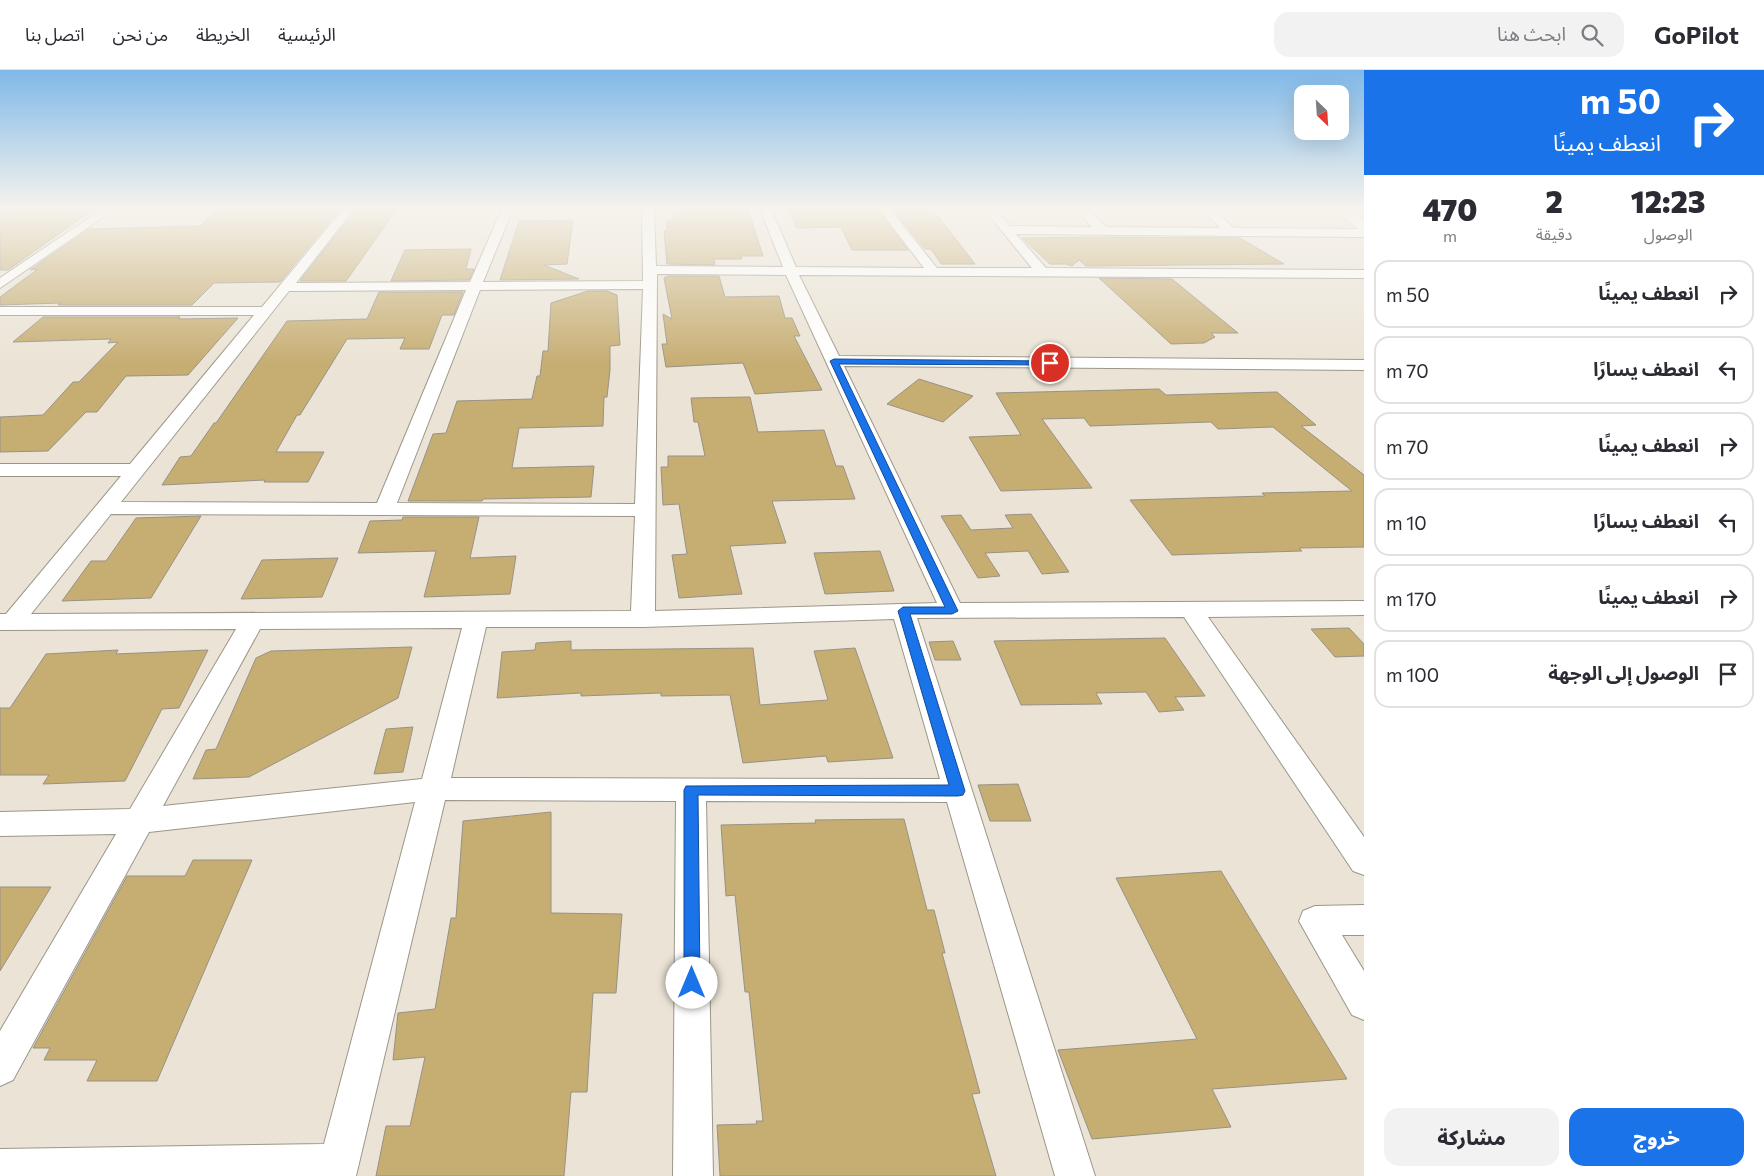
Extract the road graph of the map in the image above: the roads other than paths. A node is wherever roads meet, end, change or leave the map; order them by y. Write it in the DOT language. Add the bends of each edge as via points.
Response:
graph roads {
  1 [pos="34,261"];
  2 [pos="307,261"];
  3 [pos="486,261"];
  4 [pos="649,261"];
  5 [pos="787,261"];
  6 [pos="924,261"];
  7 [pos="1033,261"];
  8 [pos="791,271"];
  9 [pos="933,272"];
  10 [pos="1042,272"];
  11 [pos="1364,274"];
  12 [pos="649,277"];
  13 [pos="0,284"];
  14 [pos="475,285"];
  15 [pos="286,287"];
  16 [pos="0,311"];
  17 [pos="266,311"];
  18 [pos="834,361"];
  19 [pos="1364,365"];
  20 [pos="0,470"];
  21 [pos="137,470"];
  22 [pos="106,508"];
  23 [pos="385,509"];
  24 [pos="645,510"];
  25 [pos="1364,608"];
  26 [pos="1191,609"];
  27 [pos="903,611"];
  28 [pos="952,611"];
  29 [pos="643,619"];
  30 [pos="476,620"];
  31 [pos="252,621"];
  32 [pos="6,622"];
  33 [pos="434,789"];
  34 [pos="691,790"];
  35 [pos="958,791"];
  36 [pos="139,821"];
  37 [pos="0,824"];
  38 [pos="1364,862"];
  39 [pos="1364,920"];
  40 [pos="1364,1004"];
  41 [pos="0,1067"];
  42 [pos="0,1169"];
  43 [pos="338,1170"];
  44 [pos="693,1176"];
  45 [pos="1075,1176"];
  1 -- 13 [label="street"];
  2 -- 15 [label="street"];
  3 -- 14 [label="street"];
  4 -- 12 [label="street"];
  5 -- 8 [label="street"];
  6 -- 9 [label="street"];
  7 -- 10 [label="street"];
  8 -- 9 [label="street"];
  8 -- 12 [label="street"];
  8 -- 18 [label="street"];
  9 -- 10 [label="street"];
  10 -- 11 [label="street"];
  12 -- 14 [label="street"];
  12 -- 24 [label="street"];
  14 -- 15 [label="street"];
  14 -- 23 [label="street"];
  15 -- 17 [label="street"];
  16 -- 17 [label="street"];
  17 -- 21 [label="street"];
  18 -- 19 [label="street"];
  18 -- 28 [label="street"];
  20 -- 21 [label="street"];
  21 -- 22 [label="street"];
  22 -- 23 [label="street"];
  22 -- 32 [label="street"];
  23 -- 24 [label="street"];
  24 -- 29 [label="street"];
  25 -- 26 [label="street"];
  26 -- 28 [label="street"];
  26 -- 38 [label="street"];
  27 -- 28 [label="street"];
  27 -- 29 [label="street"];
  27 -- 35 [label="street"];
  29 -- 30 [label="street"];
  30 -- 31 [label="street"];
  30 -- 33 [label="street"];
  31 -- 32 [label="street"];
  31 -- 36 [label="street"];
  33 -- 34 [label="street"];
  33 -- 36 [label="street"];
  33 -- 43 [label="street"];
  34 -- 35 [label="street"];
  34 -- 44 [label="street"];
  35 -- 45 [label="street"];
  36 -- 37 [label="street"];
  36 -- 41 [label="street"];
  39 -- 40 [label="street" via="1315,921"];
  42 -- 43 [label="street"];
}
